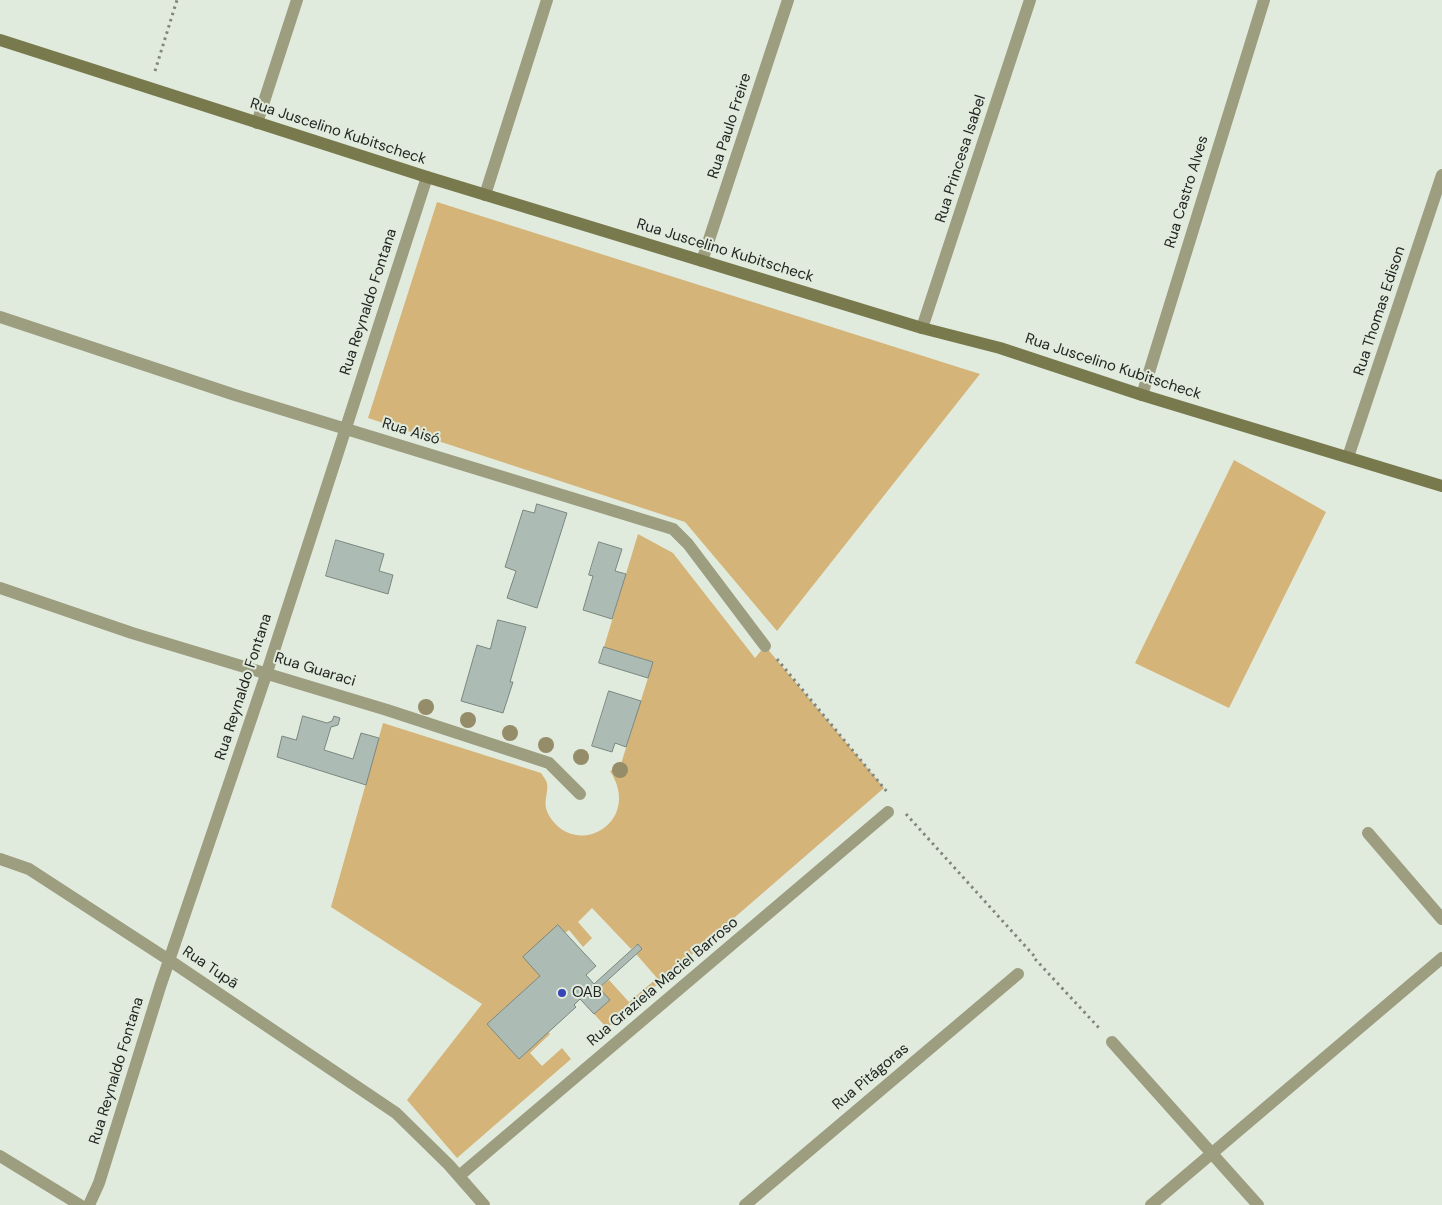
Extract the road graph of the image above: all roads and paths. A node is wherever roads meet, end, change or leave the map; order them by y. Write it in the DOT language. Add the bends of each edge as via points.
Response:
graph roads {
  1 [pos="177,0"];
  2 [pos="297,0"];
  3 [pos="547,0"];
  4 [pos="788,0"];
  5 [pos="1030,0"];
  6 [pos="1264,0"];
  7 [pos="0,40"];
  8 [pos="149,88"];
  9 [pos="257,123"];
  10 [pos="1442,175"];
  11 [pos="427,177"];
  12 [pos="485,195"];
  13 [pos="702,261"];
  14 [pos="0,317"];
  15 [pos="922,328"];
  16 [pos="1142,394"];
  17 [pos="345,429"];
  18 [pos="1348,457"];
  19 [pos="1442,486"];
  20 [pos="0,588"];
  21 [pos="765,646"];
  22 [pos="267,672"];
  23 [pos="580,794"];
  24 [pos="898,804"];
  25 [pos="888,812"];
  26 [pos="1368,833"];
  27 [pos="0,859"];
  28 [pos="1442,919"];
  29 [pos="1036,958"];
  30 [pos="1442,958"];
  31 [pos="169,960"];
  32 [pos="1018,974"];
  33 [pos="1112,1042"];
  34 [pos="1211,1153"];
  35 [pos="0,1156"];
  36 [pos="459,1176"];
  37 [pos="80,1205"];
  38 [pos="89,1205"];
  39 [pos="484,1205"];
  40 [pos="745,1205"];
  41 [pos="1151,1205"];
  42 [pos="1258,1205"];
  1 -- 8 [label="path"];
  2 -- 9 [label="street"];
  3 -- 12 [label="street"];
  4 -- 13 [label="street, Rua Paulo Freire"];
  5 -- 15 [label="street, Rua Princesa Isabel"];
  6 -- 16 [label="street, Rua Castro Alves"];
  7 -- 8 [label="street, Rua Juscelino Kubitscheck"];
  8 -- 9 [label="street, Rua Juscelino Kubitscheck"];
  9 -- 11 [label="street, Rua Juscelino Kubitscheck"];
  10 -- 18 [label="street, Rua Thomas Edison"];
  11 -- 12 [label="street, Rua Juscelino Kubitscheck"];
  11 -- 17 [label="street, Rua Reynaldo Fontana"];
  12 -- 13 [label="street, Rua Juscelino Kubitscheck"];
  13 -- 15 [label="street, Rua Juscelino Kubitscheck"];
  14 -- 17 [label="street, Rua Aisó" via="235,396"];
  15 -- 16 [label="street, Rua Juscelino Kubitscheck" via="1000,348"];
  16 -- 18 [label="street, Rua Juscelino Kubitscheck"];
  17 -- 21 [label="street, Rua Aisó" via="673,529 688,544"];
  17 -- 22 [label="street, Rua Reynaldo Fontana"];
  18 -- 19 [label="street, Rua Juscelino Kubitscheck"];
  20 -- 22 [label="street, Rua Guaraci" via="132,633"];
  21 -- 24 [label="path"];
  22 -- 23 [label="street, Rua Guaraci" via="549,763"];
  22 -- 31 [label="street, Rua Reynaldo Fontana"];
  24 -- 25 [label="path"];
  24 -- 29 [label="path"];
  25 -- 36 [label="street, Rua Graziela Maciel Barroso"];
  26 -- 28 [label="street"];
  27 -- 31 [label="street, Rua Tupã" via="29,869"];
  29 -- 32 [label="path"];
  29 -- 33 [label="path"];
  30 -- 34 [label="street"];
  31 -- 36 [label="street, Rua Tupã" via="396,1114"];
  31 -- 38 [label="street, Rua Reynaldo Fontana" via="99,1183"];
  32 -- 40 [label="street, Rua Pitágoras"];
  33 -- 34 [label="street"];
  34 -- 41 [label="street"];
  34 -- 42 [label="street"];
  35 -- 37 [label="street"];
  36 -- 39 [label="street, Rua Tupã"];
}
